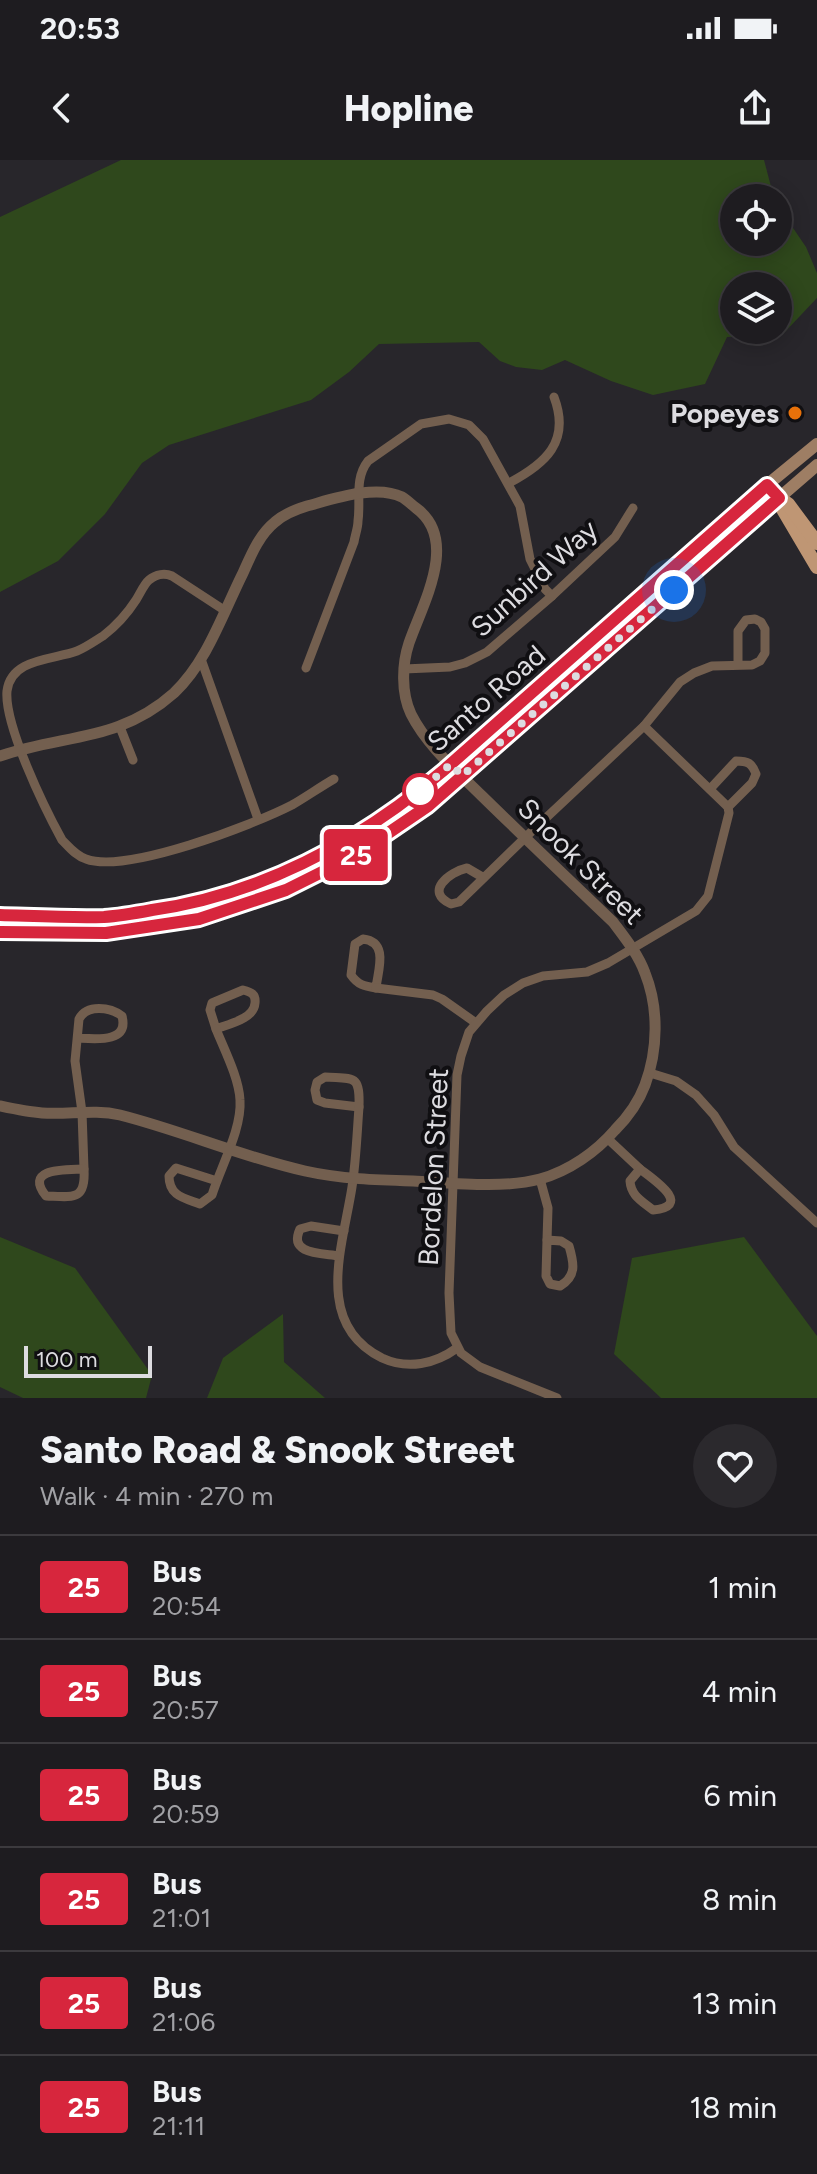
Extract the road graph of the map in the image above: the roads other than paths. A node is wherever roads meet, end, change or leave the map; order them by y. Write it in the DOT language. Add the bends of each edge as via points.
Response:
graph roads {
  1 [pos="554,397"];
  2 [pos="817,444"];
  3 [pos="817,465"];
  4 [pos="509,483"];
  5 [pos="767,485"];
  6 [pos="359,494"];
  7 [pos="779,498"];
  8 [pos="633,508"];
  9 [pos="817,543"];
  10 [pos="817,567"];
  11 [pos="552,596"];
  12 [pos="224,610"];
  13 [pos="201,659"];
  14 [pos="738,664"];
  15 [pos="306,668"];
  16 [pos="404,669"];
  17 [pos="644,726"];
  18 [pos="120,727"];
  19 [pos="20,751"];
  20 [pos="0,756"];
  21 [pos="133,760"];
  22 [pos="451,764"];
  23 [pos="462,776"];
  24 [pos="334,779"];
  25 [pos="710,789"];
  26 [pos="728,807"];
  27 [pos="258,819"];
  28 [pos="525,838"];
  29 [pos="484,878"];
  30 [pos="0,915"];
  31 [pos="0,932"];
  32 [pos="633,949"];
  33 [pos="376,988"];
  34 [pos="476,1023"];
  35 [pos="216,1029"];
  36 [pos="78,1038"];
  37 [pos="650,1073"];
  38 [pos="0,1106"];
  39 [pos="359,1107"];
  40 [pos="82,1112"];
  41 [pos="608,1139"];
  42 [pos="228,1149"];
  43 [pos="84,1169"];
  44 [pos="640,1169"];
  45 [pos="353,1178"];
  46 [pos="540,1179"];
  47 [pos="217,1181"];
  48 [pos="453,1183"];
  49 [pos="817,1223"];
  50 [pos="344,1231"];
  51 [pos="547,1240"];
  52 [pos="339,1256"];
  53 [pos="457,1348"];
  54 [pos="557,1398"];
  1 -- 4 [label="street" via="561,422 554,446 540,465"];
  2 -- 5 [label="main road, Santo Road"];
  3 -- 7 [label="main road, Santo Road"];
  4 -- 6 [label="street" via="483,439 469,425 449,419 421,424 368,461"];
  4 -- 11 [label="street" via="520,506 530,559"];
  5 -- 7 [label="main road"];
  5 -- 22 [label="main road, Santo Road"];
  6 -- 12 [label="street, Snook Street" via="301,508 275,522 257,544"];
  6 -- 15 [label="street" via="354,542"];
  6 -- 16 [label="street, Snook Street" via="401,497 422,512 434,537 437,554 428,598"];
  7 -- 9 [label="main road"];
  7 -- 10 [label="main road"];
  7 -- 23 [label="main road, Santo Road"];
  8 -- 11 [label="street, Sunbird Way" via="615,537"];
  11 -- 16 [label="street, Sunbird Way" via="480,656 450,667"];
  12 -- 13 [label="street, Snook Street"];
  12 -- 19 [label="street" via="172,576 149,580 103,636 78,651 29,663 16,672 7,695"];
  13 -- 18 [label="street, Snook Street" via="176,691 148,714"];
  13 -- 27 [label="street"];
  14 -- 14 [label="street" via="752,665 765,653 765,629 755,619 746,620 738,631"];
  14 -- 17 [label="street" via="712,666 680,682"];
  16 -- 22 [label="street, Snook Street" via="409,710"];
  17 -- 25 [label="street"];
  17 -- 28 [label="street"];
  18 -- 19 [label="street, Snook Street"];
  18 -- 21 [label="street"];
  19 -- 20 [label="street, Snook Street"];
  19 -- 27 [label="street" via="62,840 85,859 123,860 181,848"];
  22 -- 23 [label="street, Snook Street"];
  22 -- 30 [label="main road, Santo Road" via="347,841 257,883 196,902 106,917"];
  23 -- 28 [label="street, Snook Street"];
  23 -- 31 [label="main road, Santo Road" via="356,855 259,900 199,919 106,933"];
  24 -- 27 [label="street"];
  25 -- 26 [label="street"];
  25 -- 26 [label="street" via="736,761 753,765 752,783"];
  26 -- 32 [label="street, Bordelon Street" via="708,896 696,911"];
  28 -- 29 [label="street"];
  28 -- 32 [label="street, Snook Street" via="613,922"];
  29 -- 29 [label="street" via="467,868 458,870 441,884 439,895 451,904 459,902"];
  32 -- 34 [label="street, Bordelon Street" via="587,972 523,983"];
  32 -- 37 [label="street, Snook Street" via="654,1006"];
  33 -- 33 [label="street" via="380,954 377,944 363,939 353,948 351,975 362,986"];
  33 -- 34 [label="street" via="433,995"];
  34 -- 48 [label="street, Bordelon Street" via="457,1075"];
  35 -- 35 [label="street" via="254,1010 254,996 243,990 212,1003"];
  35 -- 42 [label="street" via="240,1099"];
  36 -- 36 [label="street" via="109,1039 119,1034 122,1016 90,1008 81,1014"];
  36 -- 40 [label="street" via="75,1061"];
  37 -- 41 [label="street, Snook Street"];
  37 -- 49 [label="street" via="676,1081 696,1095 734,1147"];
  38 -- 40 [label="street, Snook Street"];
  39 -- 39 [label="street" via="356,1081 325,1077 317,1082 317,1100"];
  39 -- 45 [label="street"];
  40 -- 42 [label="street, Snook Street" via="101,1111"];
  40 -- 43 [label="street"];
  41 -- 44 [label="street"];
  41 -- 46 [label="street, Snook Street"];
  42 -- 45 [label="street, Snook Street" via="307,1172"];
  42 -- 47 [label="street"];
  43 -- 43 [label="street" via="49,1171 39,1180 39,1188 46,1196 77,1195 85,1186"];
  44 -- 44 [label="street" via="630,1189 653,1210 664,1209 671,1198 668,1191"];
  45 -- 48 [label="street, Snook Street"];
  45 -- 50 [label="street"];
  46 -- 48 [label="street, Snook Street"];
  46 -- 51 [label="street" via="548,1208"];
  47 -- 47 [label="street" via="176,1168 169,1176 174,1194 200,1204 212,1195"];
  48 -- 53 [label="street, Bordelon Street" via="449,1320"];
  50 -- 52 [label="street"];
  50 -- 52 [label="street" via="311,1226 297,1236 302,1250"];
  51 -- 51 [label="street" via="546,1276 550,1284 560,1286 572,1274 569,1246"];
  52 -- 53 [label="street" via="337,1283 344,1320 368,1351 392,1363 414,1365"];
  53 -- 54 [label="street" via="480,1367"];
}
